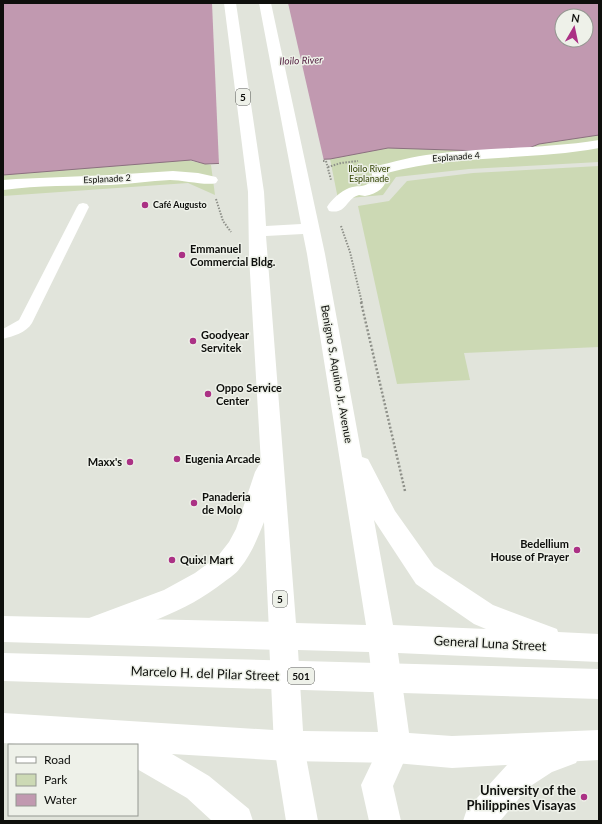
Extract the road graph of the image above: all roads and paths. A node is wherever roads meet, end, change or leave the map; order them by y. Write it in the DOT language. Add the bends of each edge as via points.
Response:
graph roads {
  1 [pos="230,3"];
  2 [pos="265,3"];
  3 [pos="599,144"];
  4 [pos="210,180"];
  5 [pos="3,185"];
  6 [pos="83,207"];
  7 [pos="335,207"];
  8 [pos="310,229"];
  9 [pos="257,230"];
  10 [pos="232,232"];
  11 [pos="3,334"];
  12 [pos="350,446"];
  13 [pos="272,451"];
  14 [pos="407,498"];
  15 [pos="3,629"];
  16 [pos="91,631"];
  17 [pos="281,636"];
  18 [pos="382,639"];
  19 [pos="567,647"];
  20 [pos="599,648"];
  21 [pos="3,667"];
  22 [pos="599,684"];
  23 [pos="3,728"];
  24 [pos="116,739"];
  25 [pos="593,744"];
  26 [pos="288,746"];
  27 [pos="396,748"];
  28 [pos="138,752"];
  29 [pos="237,821"];
  30 [pos="302,821"];
  31 [pos="385,821"];
  32 [pos="479,821"];
  1 -- 9 [label="main road, 5" via="256,192"];
  2 -- 8 [label="main road, Benigno S. Aquino Jr. Avenue"];
  3 -- 7 [label="main road, Esplanade 4" via="573,149 427,159 398,164 379,170 380,179 374,188 355,191"];
  4 -- 5 [label="main road, Esplanade 2" via="199,176 186,176 43,181"];
  4 -- 10 [label="path" via="222,221"];
  6 -- 11 [label="lane" via="25,323"];
  7 -- 14 [label="path" via="350,252"];
  8 -- 9 [label="main road"];
  8 -- 12 [label="main road, Benigno S. Aquino Jr. Avenue"];
  9 -- 13 [label="main road, 5"];
  12 -- 18 [label="main road, Benigno S. Aquino Jr. Avenue"];
  12 -- 19 [label="main road" via="386,519 425,575 484,615"];
  13 -- 16 [label="main road" via="260,498 241,544 231,560 202,585 176,599"];
  13 -- 17 [label="main road, 5"];
  15 -- 16 [label="main road"];
  16 -- 17 [label="main road"];
  17 -- 18 [label="main road"];
  17 -- 26 [label="main road, 5"];
  18 -- 19 [label="main road, General Luna Street"];
  18 -- 27 [label="main road, Benigno S. Aquino Jr. Avenue"];
  19 -- 20 [label="main road, General Luna Street"];
  21 -- 22 [label="main road, Marcelo H. del Pilar Street / 501"];
  23 -- 24 [label="main road"];
  24 -- 26 [label="main road"];
  25 -- 27 [label="main road" via="452,752"];
  25 -- 32 [label="main road" via="543,760 518,776"];
  26 -- 27 [label="main road"];
  26 -- 30 [label="main road"];
  27 -- 31 [label="main road" via="377,785"];
  28 -- 29 [label="main road" via="198,786"];
}
